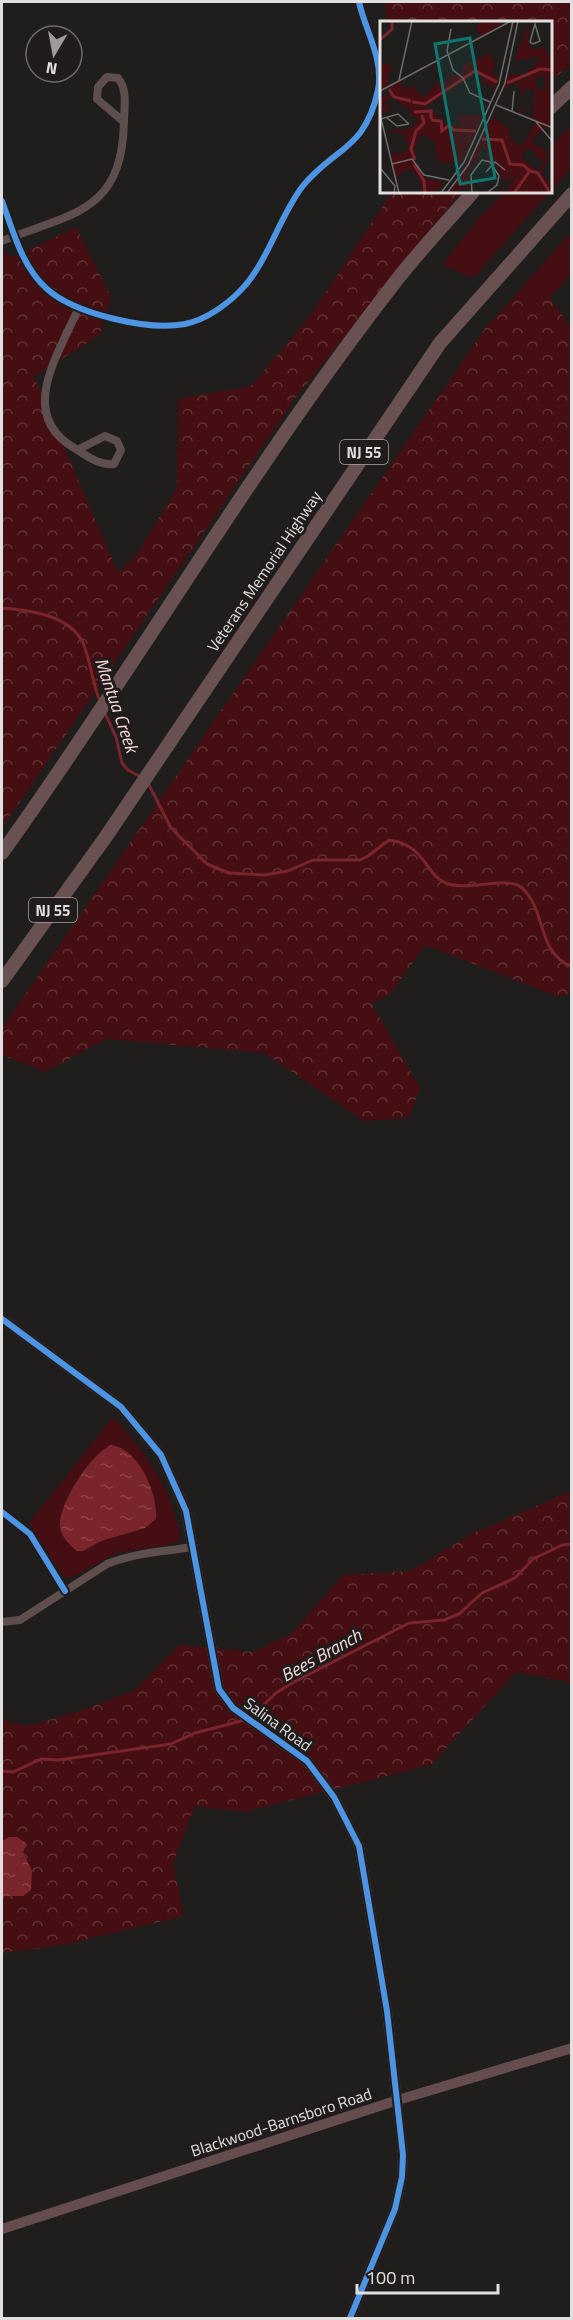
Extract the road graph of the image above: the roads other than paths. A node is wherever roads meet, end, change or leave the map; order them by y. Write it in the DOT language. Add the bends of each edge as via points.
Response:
graph roads {
  1 [pos="359,2"];
  2 [pos="572,87"];
  3 [pos="552,106"];
  4 [pos="124,122"];
  5 [pos="471,194"];
  6 [pos="572,194"];
  7 [pos="2,201"];
  8 [pos="15,236"];
  9 [pos="2,241"];
  10 [pos="79,307"];
  11 [pos="77,450"];
  12 [pos="2,853"];
  13 [pos="2,981"];
  14 [pos="2,1319"];
  15 [pos="2,1512"];
  16 [pos="194,1548"];
  17 [pos="65,1591"];
  18 [pos="2,1622"];
  19 [pos="572,2048"];
  20 [pos="398,2100"];
  21 [pos="2,2229"];
  22 [pos="350,2319"];
  1 -- 10 [label="street" via="378,70 369,118 361,134 304,184 290,203 254,274 241,290 225,305 187,324 147,324"];
  2 -- 3 [label="highway"];
  4 -- 4 [label="street" via="97,99 98,87 107,77 113,76 123,84"];
  4 -- 8 [label="street" via="120,165 101,197 86,208"];
  5 -- 12 [label="highway" via="397,280 327,374"];
  6 -- 13 [label="highway, Veterans Memorial Highway / NJ 55" via="440,344 105,838"];
  7 -- 8 [label="street"];
  8 -- 9 [label="street"];
  8 -- 10 [label="street" via="27,264 46,288"];
  10 -- 11 [label="street" via="46,387 43,406 49,426"];
  11 -- 11 [label="street" via="108,465 118,460 121,450 117,441 105,436"];
  14 -- 16 [label="street, Salina Road" via="121,1407 149,1438 178,1490"];
  15 -- 17 [label="street" via="30,1534"];
  16 -- 17 [label="street" via="120,1559"];
  16 -- 20 [label="street, Salina Road" via="216,1681 228,1703 315,1770 359,1846 384,1989"];
  17 -- 18 [label="street" via="20,1620"];
  19 -- 20 [label="street, Blackwood-Barnsboro Road"];
  20 -- 21 [label="street, Blackwood-Barnsboro Road"];
  20 -- 22 [label="street, Salina Road" via="404,2166 398,2199"];
}
